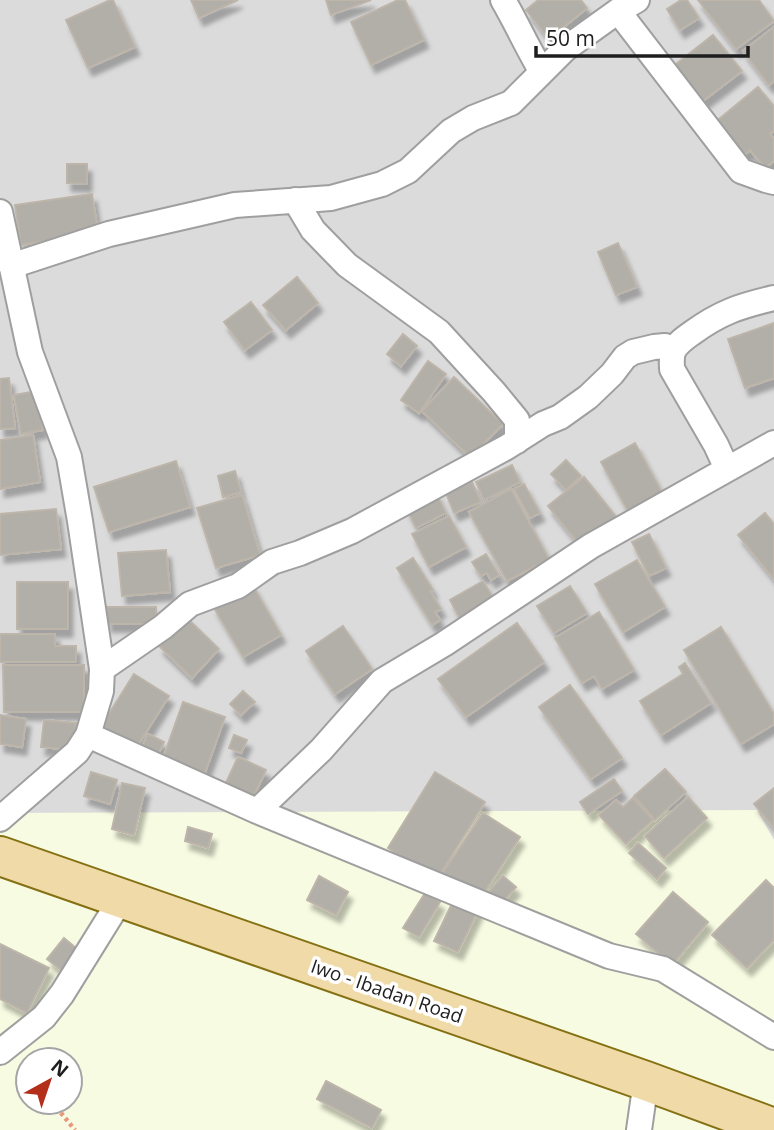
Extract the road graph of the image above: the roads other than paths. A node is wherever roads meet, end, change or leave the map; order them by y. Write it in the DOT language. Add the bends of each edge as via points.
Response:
graph roads {
  1 [pos="503,0"];
  2 [pos="627,5"];
  3 [pos="542,72"];
  4 [pos="771,186"];
  5 [pos="295,200"];
  6 [pos="0,212"];
  7 [pos="11,266"];
  8 [pos="774,298"];
  9 [pos="673,350"];
  10 [pos="517,441"];
  11 [pos="774,443"];
  12 [pos="727,469"];
  13 [pos="102,669"];
  14 [pos="88,735"];
  15 [pos="257,811"];
  16 [pos="0,818"];
  17 [pos="0,856"];
  18 [pos="121,899"];
  19 [pos="774,1037"];
  20 [pos="0,1052"];
  21 [pos="646,1081"];
  22 [pos="774,1128"];
  23 [pos="639,1130"];
  1 -- 3 [label="street"];
  2 -- 3 [label="street" via="565,49"];
  2 -- 4 [label="street" via="740,171"];
  3 -- 5 [label="street" via="511,103 450,131 408,171 382,184 331,198"];
  5 -- 7 [label="street" via="235,205 109,234"];
  5 -- 10 [label="street" via="313,230 347,265 439,332 517,420"];
  6 -- 7 [label="street"];
  7 -- 13 [label="street" via="30,352 69,457"];
  8 -- 9 [label="street" via="712,318"];
  9 -- 10 [label="street" via="665,346 633,352 588,397"];
  9 -- 12 [label="street" via="672,369"];
  10 -- 13 [label="street" via="352,531 272,562 238,586 190,604"];
  11 -- 12 [label="street"];
  12 -- 15 [label="street" via="591,546 382,681 321,750"];
  13 -- 14 [label="street" via="101,691"];
  14 -- 15 [label="street"];
  14 -- 16 [label="street" via="77,752"];
  15 -- 19 [label="street" via="609,956 663,969"];
  17 -- 18 [label="main road, Iwo - Ibadan Road"];
  18 -- 20 [label="street" via="44,1017"];
  18 -- 21 [label="main road, Iwo - Ibadan Road"];
  21 -- 22 [label="main road, Iwo - Ibadan Road"];
  21 -- 23 [label="street"];
}
